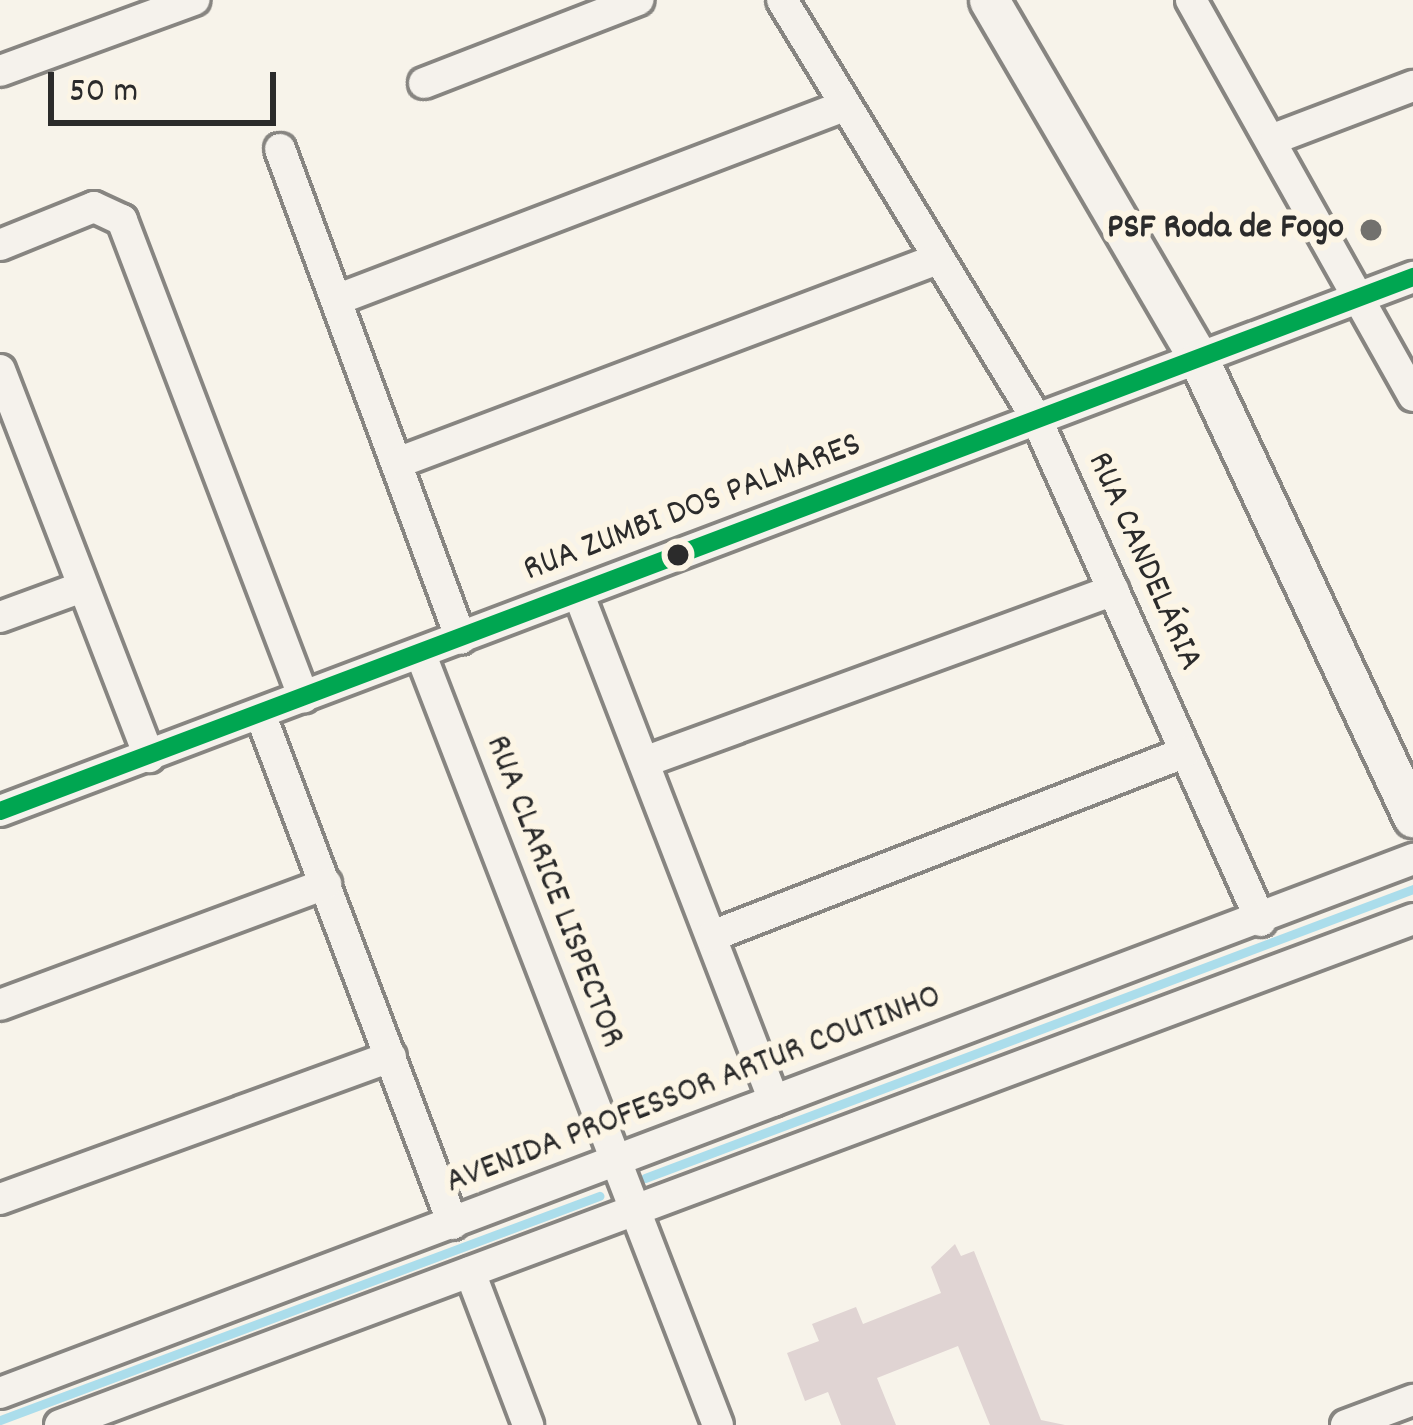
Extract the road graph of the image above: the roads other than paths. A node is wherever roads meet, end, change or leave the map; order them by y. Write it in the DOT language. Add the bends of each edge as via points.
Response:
graph roads {
  1 [pos="194,0"];
  2 [pos="638,0"];
  3 [pos="782,0"];
  4 [pos="989,0"];
  5 [pos="1191,0"];
  6 [pos="0,71"];
  7 [pos="424,83"];
  8 [pos="1413,86"];
  9 [pos="844,106"];
  10 [pos="1276,139"];
  11 [pos="280,149"];
  12 [pos="0,245"];
  13 [pos="935,260"];
  14 [pos="1413,277"];
  15 [pos="1364,296"];
  16 [pos="336,300"];
  17 [pos="1199,360"];
  18 [pos="0,370"];
  19 [pos="1413,396"];
  20 [pos="1036,418"];
  21 [pos="9,420"];
  22 [pos="398,463"];
  23 [pos="82,587"];
  24 [pos="1113,590"];
  25 [pos="579,595"];
  26 [pos="0,617"];
  27 [pos="460,639"];
  28 [pos="421,655"];
  29 [pos="304,698"];
  30 [pos="261,716"];
  31 [pos="1186,752"];
  32 [pos="148,757"];
  33 [pos="644,762"];
  34 [pos="0,811"];
  35 [pos="1413,817"];
  36 [pos="1413,859"];
  37 [pos="326,884"];
  38 [pos="1413,919"];
  39 [pos="1261,921"];
  40 [pos="712,935"];
  41 [pos="0,1005"];
  42 [pos="391,1057"];
  43 [pos="774,1101"];
  44 [pos="614,1163"];
  45 [pos="0,1199"];
  46 [pos="631,1211"];
  47 [pos="453,1224"];
  48 [pos="470,1272"];
  49 [pos="0,1393"];
  50 [pos="1413,1400"];
  51 [pos="60,1425"];
  52 [pos="528,1425"];
  53 [pos="718,1425"];
  54 [pos="1346,1425"];
  1 -- 6 [label="street"];
  2 -- 7 [label="street"];
  3 -- 9 [label="street, RUA CANDELÁRIA"];
  4 -- 17 [label="street"];
  5 -- 10 [label="street"];
  8 -- 10 [label="street"];
  9 -- 13 [label="street, RUA CANDELÁRIA"];
  9 -- 16 [label="street"];
  10 -- 15 [label="street"];
  11 -- 16 [label="street"];
  12 -- 29 [label="street" via="109,207"];
  13 -- 20 [label="street, RUA CANDELÁRIA"];
  13 -- 22 [label="street"];
  14 -- 15 [label="street, RUA ZUMBI DOS PALMARES"];
  15 -- 17 [label="street, RUA ZUMBI DOS PALMARES"];
  15 -- 19 [label="street"];
  16 -- 22 [label="street"];
  17 -- 20 [label="street, RUA ZUMBI DOS PALMARES"];
  17 -- 35 [label="street"];
  18 -- 21 [label="street"];
  20 -- 24 [label="street, RUA CANDELÁRIA"];
  20 -- 25 [label="street, RUA ZUMBI DOS PALMARES"];
  21 -- 23 [label="street"];
  22 -- 27 [label="street"];
  23 -- 26 [label="street"];
  23 -- 32 [label="street"];
  24 -- 31 [label="street, RUA CANDELÁRIA"];
  24 -- 33 [label="street"];
  25 -- 27 [label="street, RUA ZUMBI DOS PALMARES"];
  25 -- 33 [label="street"];
  27 -- 28 [label="street, RUA ZUMBI DOS PALMARES"];
  28 -- 29 [label="street, RUA ZUMBI DOS PALMARES"];
  28 -- 44 [label="street, RUA CLARICE LISPECTOR"];
  29 -- 30 [label="street, RUA ZUMBI DOS PALMARES"];
  30 -- 32 [label="street, RUA ZUMBI DOS PALMARES"];
  30 -- 37 [label="street"];
  31 -- 39 [label="street, RUA CANDELÁRIA"];
  31 -- 40 [label="street"];
  32 -- 34 [label="street, RUA ZUMBI DOS PALMARES"];
  33 -- 40 [label="street"];
  36 -- 39 [label="street, AVENIDA PROFESSOR ARTUR COUTINHO"];
  37 -- 41 [label="street"];
  37 -- 42 [label="street"];
  38 -- 46 [label="street"];
  39 -- 43 [label="street, AVENIDA PROFESSOR ARTUR COUTINHO"];
  40 -- 43 [label="street"];
  42 -- 45 [label="street"];
  42 -- 47 [label="street"];
  43 -- 44 [label="street, AVENIDA PROFESSOR ARTUR COUTINHO"];
  44 -- 46 [label="street, RUA CLARICE LISPECTOR"];
  44 -- 47 [label="street, AVENIDA PROFESSOR ARTUR COUTINHO"];
  46 -- 48 [label="street"];
  46 -- 53 [label="street, RUA CLARICE LISPECTOR"];
  47 -- 49 [label="street, AVENIDA PROFESSOR ARTUR COUTINHO"];
  48 -- 51 [label="street"];
  48 -- 52 [label="street"];
  50 -- 54 [label="street"];
}
